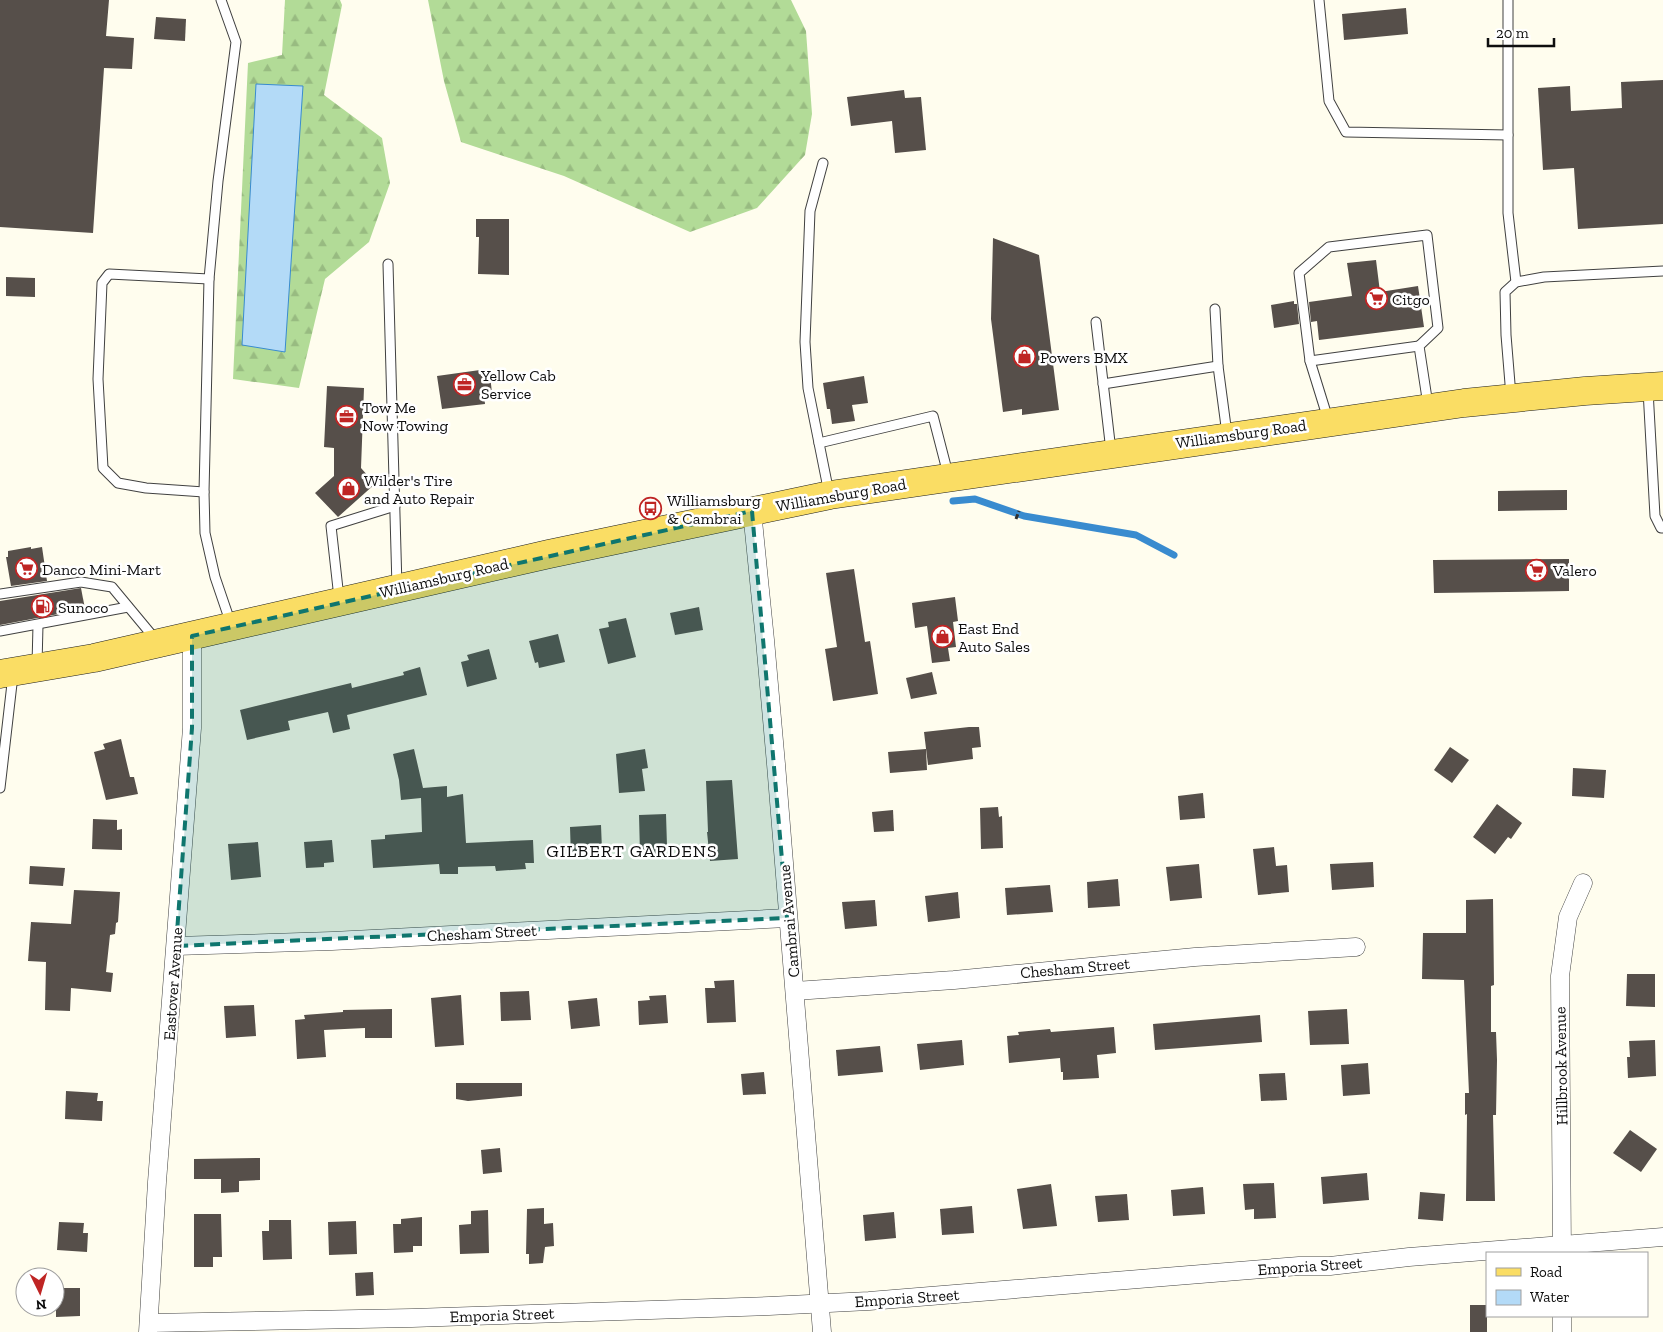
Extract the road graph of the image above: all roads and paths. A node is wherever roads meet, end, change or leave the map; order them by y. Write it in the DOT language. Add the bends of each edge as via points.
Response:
graph roads {
  1 [pos="221,0"];
  2 [pos="1320,0"];
  3 [pos="1508,0"];
  4 [pos="1508,135"];
  5 [pos="823,162"];
  6 [pos="388,264"];
  7 [pos="1663,271"];
  8 [pos="209,280"];
  9 [pos="1516,282"];
  10 [pos="1214,310"];
  11 [pos="1096,322"];
  12 [pos="1420,346"];
  13 [pos="1310,361"];
  14 [pos="1218,366"];
  15 [pos="1103,384"];
  16 [pos="1656,386"];
  17 [pos="1511,398"];
  18 [pos="1428,408"];
  19 [pos="1329,422"];
  20 [pos="1227,436"];
  21 [pos="819,443"];
  22 [pos="1111,454"];
  23 [pos="949,478"];
  24 [pos="204,492"];
  25 [pos="830,496"];
  26 [pos="395,506"];
  27 [pos="752,511"];
  28 [pos="1019,511"];
  29 [pos="1016,519"];
  30 [pos="1663,528"];
  31 [pos="397,590"];
  32 [pos="0,594"];
  33 [pos="340,602"];
  34 [pos="128,607"];
  35 [pos="38,625"];
  36 [pos="232,627"];
  37 [pos="0,631"];
  38 [pos="192,636"];
  39 [pos="159,644"];
  40 [pos="17,672"];
  41 [pos="1,770"];
  42 [pos="0,788"];
  43 [pos="1583,883"];
  44 [pos="788,918"];
  45 [pos="176,946"];
  46 [pos="1356,947"];
  47 [pos="795,991"];
  48 [pos="1663,1237"];
  49 [pos="1562,1249"];
  50 [pos="1521,1252"];
  51 [pos="1486,1255"];
  52 [pos="819,1304"];
  53 [pos="1562,1317"];
  54 [pos="148,1328"];
  55 [pos="822,1332"];
  56 [pos="1562,1332"];
  1 -- 8 [label="lane" via="236,42"];
  2 -- 4 [label="lane" via="1329,101 1346,132"];
  3 -- 4 [label="lane"];
  4 -- 9 [label="lane" via="1508,213"];
  5 -- 21 [label="lane" via="810,211 805,342 808,388"];
  6 -- 26 [label="lane"];
  7 -- 9 [label="lane" via="1544,277"];
  8 -- 24 [label="lane"];
  8 -- 24 [label="lane" via="109,274 102,283 98,380 103,468 118,483"];
  9 -- 17 [label="lane" via="1505,292"];
  10 -- 14 [label="lane"];
  11 -- 15 [label="lane"];
  12 -- 13 [label="lane"];
  12 -- 13 [label="lane" via="1438,328 1427,235 1329,247 1299,273"];
  12 -- 18 [label="lane"];
  13 -- 19 [label="lane"];
  14 -- 15 [label="lane"];
  14 -- 20 [label="lane"];
  15 -- 22 [label="lane"];
  16 -- 17 [label="main road, Williamsburg Road"];
  16 -- 30 [label="lane" via="1655,516"];
  17 -- 18 [label="main road, Williamsburg Road"];
  18 -- 19 [label="main road, Williamsburg Road"];
  19 -- 20 [label="main road, Williamsburg Road"];
  20 -- 22 [label="main road, Williamsburg Road"];
  21 -- 23 [label="lane" via="933,416"];
  21 -- 25 [label="lane"];
  22 -- 23 [label="main road, Williamsburg Road"];
  23 -- 25 [label="main road, Williamsburg Road"];
  24 -- 36 [label="lane" via="205,533 215,577"];
  25 -- 27 [label="main road, Williamsburg Road"];
  26 -- 31 [label="lane"];
  26 -- 33 [label="lane" via="331,526"];
  27 -- 31 [label="main road, Williamsburg Road"];
  27 -- 44 [label="street, Cambrai Avenue"];
  28 -- 29 [label="path"];
  31 -- 33 [label="main road, Williamsburg Road"];
  32 -- 34 [label="lane" via="81,582 112,587"];
  33 -- 36 [label="main road, Williamsburg Road"];
  34 -- 35 [label="lane"];
  34 -- 39 [label="lane"];
  35 -- 37 [label="lane"];
  35 -- 40 [label="lane"];
  36 -- 38 [label="main road, Williamsburg Road"];
  38 -- 39 [label="main road, Williamsburg Road"];
  38 -- 45 [label="street, Eastover Avenue" via="192,728"];
  39 -- 40 [label="main road, Williamsburg Road"];
  40 -- 41 [label="lane"];
  41 -- 42 [label="lane"];
  43 -- 49 [label="street, Hillbrook Avenue" via="1568,917 1560,976"];
  44 -- 45 [label="street, Chesham Street"];
  44 -- 47 [label="street, Cambrai Avenue"];
  45 -- 54 [label="street, Eastover Avenue"];
  46 -- 47 [label="street, Chesham Street" via="1195,957 954,980"];
  47 -- 52 [label="street, Cambrai Avenue"];
  48 -- 49 [label="street, Emporia Street"];
  49 -- 50 [label="street, Emporia Street"];
  51 -- 52 [label="street, Emporia Street"];
  52 -- 54 [label="street, Emporia Street"];
  52 -- 55 [label="street, Cambrai Avenue"];
  53 -- 56 [label="street"];
}
